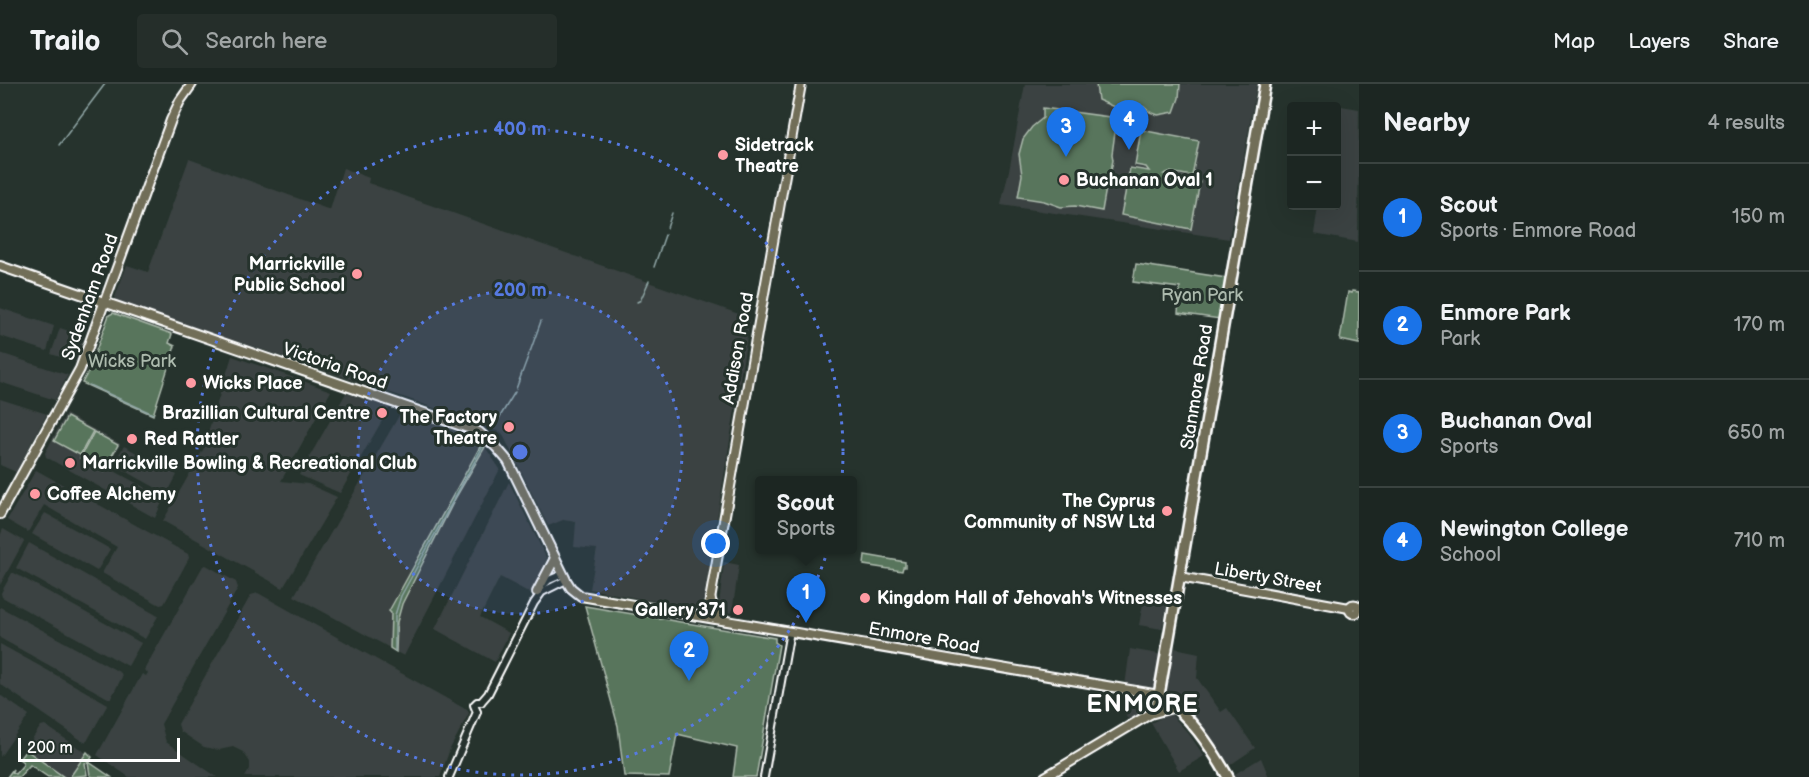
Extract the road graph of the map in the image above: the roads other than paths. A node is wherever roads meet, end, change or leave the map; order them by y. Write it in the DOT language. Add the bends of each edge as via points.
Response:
graph roads {
  1 [pos="192,84"];
  2 [pos="801,84"];
  3 [pos="1265,84"];
  4 [pos="0,266"];
  5 [pos="104,303"];
  6 [pos="0,514"];
  7 [pos="555,558"];
  8 [pos="564,577"];
  9 [pos="1180,577"];
  10 [pos="537,592"];
  11 [pos="576,593"];
  12 [pos="710,598"];
  13 [pos="534,603"];
  14 [pos="1355,609"];
  15 [pos="706,617"];
  16 [pos="724,620"];
  17 [pos="790,632"];
  18 [pos="1159,695"];
  19 [pos="1176,707"];
  20 [pos="1150,714"];
  21 [pos="449,777"];
  22 [pos="764,777"];
  23 [pos="1045,777"];
  24 [pos="1228,777"];
  1 -- 5 [label="main road, Sydenham Road" via="171,120"];
  2 -- 12 [label="main road, Addison Road"];
  3 -- 9 [label="highway, Stanmore Road"];
  4 -- 5 [label="main road, Victoria Road"];
  5 -- 6 [label="main road, Sydenham Road" via="80,369"];
  5 -- 7 [label="main road, Victoria Road" via="478,432 508,461"];
  7 -- 8 [label="main road, Victoria Road"];
  7 -- 10 [label="main road"];
  8 -- 10 [label="street" via="549,580"];
  8 -- 11 [label="main road, Victoria Road"];
  8 -- 13 [label="street" via="542,591"];
  9 -- 14 [label="main road, Liberty Street"];
  9 -- 18 [label="highway, Stanmore Road"];
  10 -- 13 [label="street"];
  11 -- 15 [label="main road, Enmore Road"];
  12 -- 15 [label="main road, Addison Road"];
  12 -- 16 [label="main road"];
  13 -- 21 [label="street" via="488,694 474,705 477,712"];
  15 -- 16 [label="main road, Enmore Road"];
  16 -- 17 [label="main road, Enmore Road"];
  17 -- 18 [label="main road, Enmore Road"];
  17 -- 22 [label="street"];
  18 -- 19 [label="highway, Enmore Road"];
  18 -- 20 [label="main road"];
  19 -- 20 [label="main road"];
  19 -- 24 [label="highway, Enmore Road" via="1197,730"];
  20 -- 23 [label="main road"];
}
